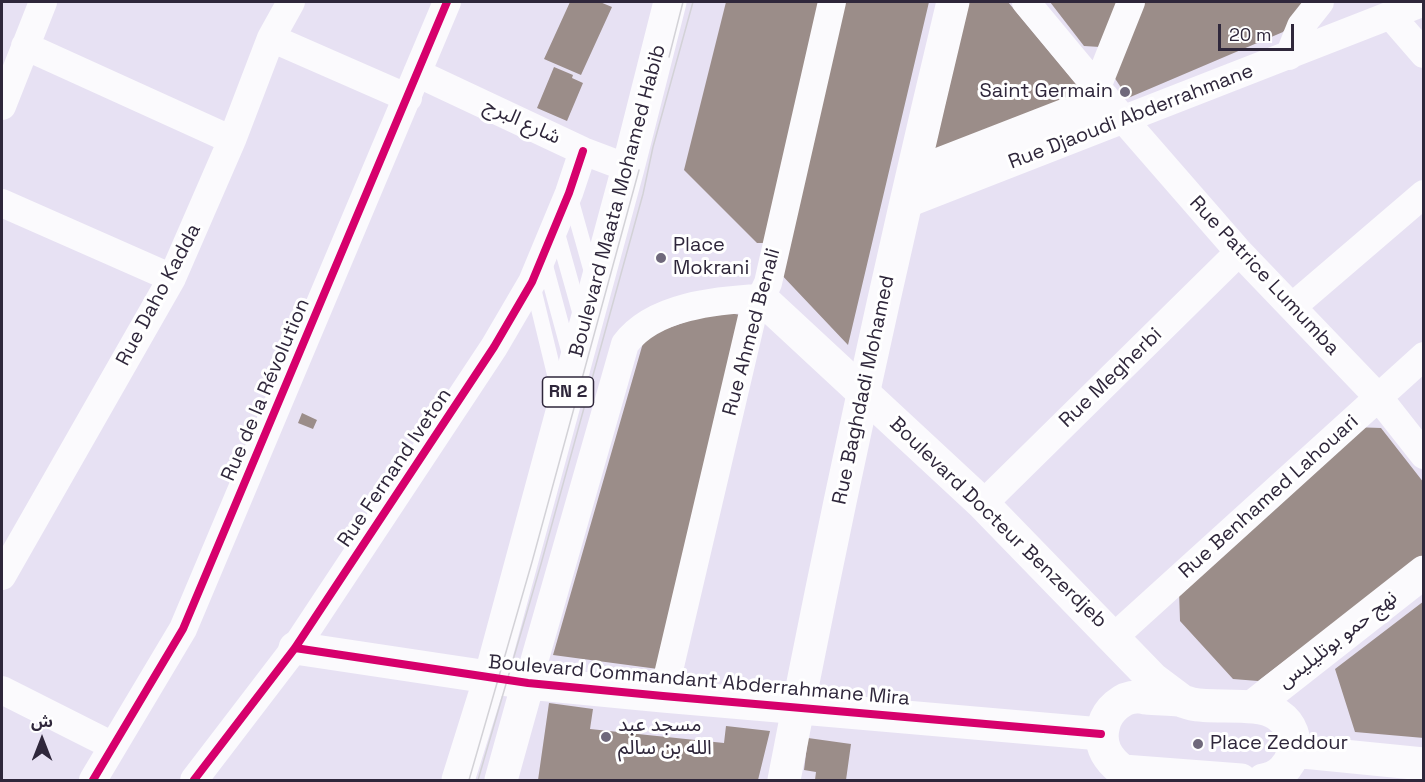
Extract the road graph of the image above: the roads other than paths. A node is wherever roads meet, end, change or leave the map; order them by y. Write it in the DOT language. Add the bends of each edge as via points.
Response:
graph roads {
  1 [pos="43,2"];
  2 [pos="447,2"];
  3 [pos="670,2"];
  4 [pos="832,2"];
  5 [pos="953,2"];
  6 [pos="1026,2"];
  7 [pos="1131,2"];
  8 [pos="1320,2"];
  9 [pos="1424,2"];
  10 [pos="286,3"];
  11 [pos="1391,16"];
  12 [pos="271,38"];
  13 [pos="25,46"];
  14 [pos="1424,54"];
  15 [pos="1289,56"];
  16 [pos="412,86"];
  17 [pos="1101,92"];
  18 [pos="2,106"];
  19 [pos="1124,120"];
  20 [pos="232,140"];
  21 [pos="583,151"];
  22 [pos="628,168"];
  23 [pos="912,172"];
  24 [pos="569,193"];
  25 [pos="1424,194"];
  26 [pos="2,203"];
  27 [pos="904,205"];
  28 [pos="556,225"];
  29 [pos="1239,252"];
  30 [pos="538,270"];
  31 [pos="172,278"];
  32 [pos="596,288"];
  33 [pos="760,298"];
  34 [pos="1292,307"];
  35 [pos="585,330"];
  36 [pos="1424,356"];
  37 [pos="574,370"];
  38 [pos="863,393"];
  39 [pos="1379,398"];
  40 [pos="563,409"];
  41 [pos="1424,455"];
  42 [pos="983,504"];
  43 [pos="1424,572"];
  44 [pos="2,576"];
  45 [pos="1113,637"];
  46 [pos="295,648"];
  47 [pos="490,678"];
  48 [pos="528,683"];
  49 [pos="2,690"];
  50 [pos="663,696"];
  51 [pos="1181,700"];
  52 [pos="1252,707"];
  53 [pos="797,708"];
  54 [pos="1101,734"];
  55 [pos="113,746"];
  56 [pos="1293,751"];
  57 [pos="1424,764"];
  58 [pos="1146,777"];
  59 [pos="93,780"];
  60 [pos="194,780"];
  61 [pos="458,780"];
  62 [pos="501,780"];
  63 [pos="784,780"];
  64 [pos="1240,780"];
  65 [pos="1263,780"];
  1 -- 13 [label="street"];
  2 -- 16 [label="street, Rue de la Révolution"];
  3 -- 22 [label="main road, Boulevard Maata Mohamed Habib / RN 2"];
  4 -- 33 [label="street, Rue Ahmed Benali" via="768,283"];
  5 -- 23 [label="main road, Rue Baghdadi Mohamed"];
  6 -- 17 [label="street, Rue Patrice Lumumba"];
  7 -- 17 [label="street"];
  8 -- 15 [label="street" via="1301,26"];
  9 -- 11 [label="street, Rue Djaoudi Abderrahmane"];
  10 -- 12 [label="street, Rue Daho Kadda"];
  11 -- 14 [label="street"];
  11 -- 15 [label="street, Rue Djaoudi Abderrahmane"];
  12 -- 16 [label="street, شارع البرج"];
  12 -- 20 [label="street, Rue Daho Kadda"];
  13 -- 18 [label="street"];
  13 -- 20 [label="street"];
  15 -- 19 [label="street, Rue Djaoudi Abderrahmane"];
  16 -- 21 [label="street, شارع البرج"];
  16 -- 55 [label="street, Rue de la Révolution" via="183,629"];
  17 -- 19 [label="street, Rue Patrice Lumumba"];
  17 -- 23 [label="street"];
  19 -- 27 [label="street, Rue Djaoudi Abderrahmane"];
  19 -- 29 [label="street, Rue Patrice Lumumba"];
  20 -- 31 [label="street, Rue Daho Kadda"];
  21 -- 22 [label="street, شارع البرج"];
  21 -- 24 [label="street, Rue Fernand Iveton"];
  22 -- 32 [label="main road, Boulevard Maata Mohamed Habib / RN 2"];
  23 -- 27 [label="main road, Rue Baghdadi Mohamed"];
  24 -- 28 [label="street, Rue Fernand Iveton"];
  24 -- 32 [label="lane"];
  25 -- 34 [label="street"];
  26 -- 31 [label="street"];
  27 -- 38 [label="main road, Rue Baghdadi Mohamed"];
  28 -- 30 [label="street, Rue Fernand Iveton"];
  28 -- 35 [label="lane"];
  29 -- 34 [label="street, Rue Patrice Lumumba"];
  29 -- 42 [label="street, Rue Megherbi"];
  30 -- 37 [label="lane"];
  30 -- 40 [label="lane"];
  30 -- 46 [label="street, Rue Fernand Iveton" via="494,347"];
  31 -- 44 [label="street, Rue Daho Kadda"];
  32 -- 35 [label="main road, Boulevard Maata Mohamed Habib / RN 2"];
  33 -- 38 [label="main road, Boulevard Docteur Benzerdjeb"];
  33 -- 48 [label="street" via="689,307 642,325 625,344"];
  33 -- 50 [label="street, Rue Ahmed Benali" via="752,317"];
  34 -- 39 [label="street, Rue Patrice Lumumba"];
  35 -- 37 [label="main road, Boulevard Maata Mohamed Habib / RN 2"];
  36 -- 39 [label="street, Rue Benhamed Lahouari"];
  37 -- 40 [label="main road, Boulevard Maata Mohamed Habib / RN 2"];
  38 -- 42 [label="main road, Boulevard Docteur Benzerdjeb"];
  38 -- 53 [label="main road, Rue Baghdadi Mohamed"];
  39 -- 41 [label="street, Rue Patrice Lumumba"];
  39 -- 45 [label="street, Rue Benhamed Lahouari"];
  40 -- 47 [label="main road, Boulevard Maata Mohamed Habib / RN 2"];
  42 -- 45 [label="main road, Boulevard Docteur Benzerdjeb"];
  43 -- 52 [label="main road, نهج حمو بوتليليس"];
  45 -- 51 [label="main road, Boulevard Docteur Benzerdjeb" via="1153,679"];
  46 -- 47 [label="main road, Boulevard Commandant Abderrahmane Mira"];
  46 -- 60 [label="street, Rue Fernand Iveton"];
  47 -- 48 [label="main road, Boulevard Commandant Abderrahmane Mira"];
  47 -- 61 [label="main road, Boulevard Maata Mohamed Habib / RN 2"];
  48 -- 50 [label="main road, Boulevard Commandant Abderrahmane Mira"];
  48 -- 62 [label="main road"];
  49 -- 55 [label="street"];
  50 -- 53 [label="main road, Boulevard Commandant Abderrahmane Mira"];
  51 -- 52 [label="main road"];
  51 -- 54 [label="main road" via="1138,696 1121,702 1107,715"];
  52 -- 56 [label="main road" via="1277,713 1287,722 1293,734"];
  53 -- 54 [label="main road, Boulevard Commandant Abderrahmane Mira"];
  53 -- 63 [label="main road, Rue Baghdadi Mohamed"];
  54 -- 58 [label="main road" via="1104,751 1112,762 1123,771"];
  55 -- 59 [label="street, Rue de la Révolution"];
  56 -- 57 [label="main road"];
  56 -- 65 [label="main road" via="1285,770 1273,779"];
  58 -- 64 [label="main road"];
}
